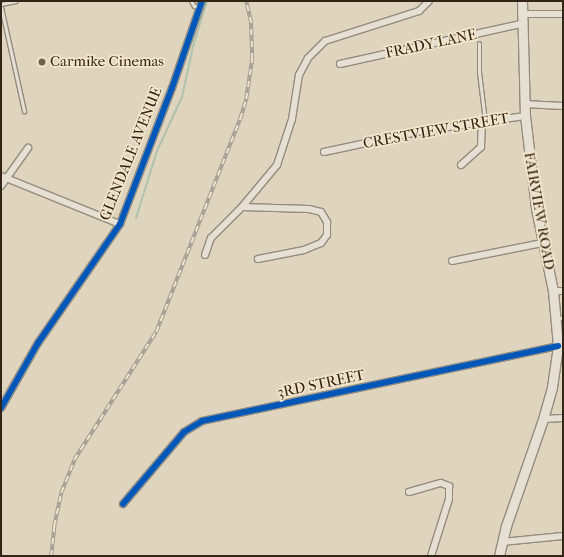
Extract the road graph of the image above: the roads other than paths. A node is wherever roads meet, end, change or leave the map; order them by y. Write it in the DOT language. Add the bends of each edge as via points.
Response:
graph roads {
  1 [pos="16,1"];
  2 [pos="191,1"];
  3 [pos="429,1"];
  4 [pos="522,1"];
  5 [pos="201,4"];
  6 [pos="1,6"];
  7 [pos="521,14"];
  8 [pos="563,14"];
  9 [pos="521,24"];
  10 [pos="479,43"];
  11 [pos="340,64"];
  12 [pos="524,104"];
  13 [pos="563,106"];
  14 [pos="24,111"];
  15 [pos="525,116"];
  16 [pos="483,123"];
  17 [pos="28,148"];
  18 [pos="324,152"];
  19 [pos="460,165"];
  20 [pos="4,178"];
  21 [pos="1,186"];
  22 [pos="242,207"];
  23 [pos="120,224"];
  24 [pos="542,243"];
  25 [pos="205,255"];
  26 [pos="258,258"];
  27 [pos="452,262"];
  28 [pos="553,291"];
  29 [pos="563,291"];
  30 [pos="560,318"];
  31 [pos="558,346"];
  32 [pos="1,408"];
  33 [pos="563,418"];
  34 [pos="543,419"];
  35 [pos="409,492"];
  36 [pos="123,504"];
  37 [pos="563,536"];
  38 [pos="502,542"];
  39 [pos="431,556"];
  40 [pos="499,556"];
  1 -- 6 [label="lane"];
  2 -- 5 [label="lane" via="194,6"];
  3 -- 22 [label="street" via="419,11 325,41 308,58 299,76 292,119 277,165"];
  4 -- 7 [label="main road, FAIRVIEW ROAD"];
  5 -- 23 [label="street, GLENDALE AVENUE"];
  6 -- 14 [label="lane"];
  7 -- 8 [label="street"];
  7 -- 9 [label="main road, FAIRVIEW ROAD"];
  9 -- 11 [label="street, FRADY LANE"];
  9 -- 12 [label="main road, FAIRVIEW ROAD"];
  10 -- 16 [label="lane"];
  12 -- 13 [label="street"];
  12 -- 15 [label="main road, FAIRVIEW ROAD"];
  15 -- 16 [label="street, CRESTVIEW STREET"];
  15 -- 24 [label="main road, FAIRVIEW ROAD"];
  16 -- 18 [label="street, CRESTVIEW STREET" via="427,130"];
  16 -- 19 [label="street" via="481,147"];
  17 -- 20 [label="street"];
  20 -- 21 [label="street"];
  20 -- 23 [label="street"];
  22 -- 25 [label="street" via="212,238"];
  22 -- 26 [label="street" via="309,209 321,212 327,222 327,235 321,243 304,250"];
  23 -- 32 [label="street, GLENDALE AVENUE" via="38,343"];
  24 -- 27 [label="street"];
  24 -- 28 [label="main road, FAIRVIEW ROAD"];
  28 -- 29 [label="street"];
  28 -- 30 [label="main road, FAIRVIEW ROAD"];
  30 -- 31 [label="main road, FAIRVIEW ROAD"];
  31 -- 34 [label="main road, FAIRVIEW ROAD" via="552,386"];
  31 -- 36 [label="street, 3RD STREET" via="202,421 184,432"];
  33 -- 34 [label="street"];
  34 -- 38 [label="main road, FAIRVIEW ROAD"];
  35 -- 39 [label="street" via="441,482 449,486 448,499"];
  37 -- 38 [label="street"];
  38 -- 40 [label="main road, FAIRVIEW ROAD"];
}
